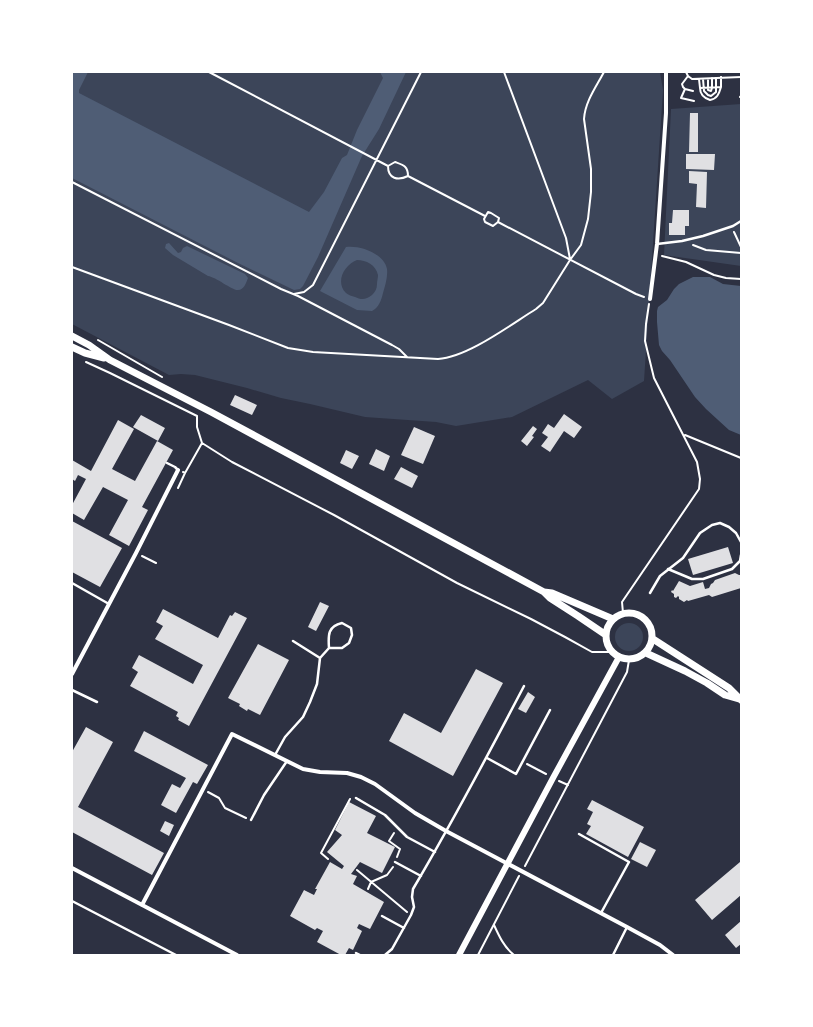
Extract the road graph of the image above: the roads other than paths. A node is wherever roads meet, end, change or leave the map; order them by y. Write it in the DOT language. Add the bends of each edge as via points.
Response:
graph roads {
  1 [pos="666,72"];
  2 [pos="741,221"];
  3 [pos="657,244"];
  4 [pos="650,299"];
  5 [pos="72,336"];
  6 [pos="72,347"];
  7 [pos="110,360"];
  8 [pos="167,463"];
  9 [pos="178,470"];
  10 [pos="741,542"];
  11 [pos="741,555"];
  12 [pos="668,569"];
  13 [pos="72,583"];
  14 [pos="544,592"];
  15 [pos="650,593"];
  16 [pos="109,604"];
  17 [pos="613,619"];
  18 [pos="606,635"];
  19 [pos="653,639"];
  20 [pos="293,641"];
  21 [pos="329,648"];
  22 [pos="646,653"];
  23 [pos="619,657"];
  24 [pos="320,658"];
  25 [pos="72,674"];
  26 [pos="524,686"];
  27 [pos="72,690"];
  28 [pos="740,699"];
  29 [pos="97,702"];
  30 [pos="550,710"];
  31 [pos="275,755"];
  32 [pos="487,758"];
  33 [pos="287,761"];
  34 [pos="356,798"];
  35 [pos="251,820"];
  36 [pos="446,831"];
  37 [pos="579,834"];
  38 [pos="435,852"];
  39 [pos="395,862"];
  40 [pos="508,864"];
  41 [pos="72,868"];
  42 [pos="420,876"];
  43 [pos="72,901"];
  44 [pos="142,905"];
  45 [pos="601,913"];
  46 [pos="382,916"];
  47 [pos="627,927"];
  48 [pos="404,928"];
  49 [pos="356,953"];
  50 [pos="176,955"];
  51 [pos="237,955"];
  52 [pos="360,955"];
  53 [pos="385,955"];
  54 [pos="459,955"];
  55 [pos="613,955"];
  56 [pos="673,955"];
  1 -- 3 [label="street" via="666,113"];
  2 -- 3 [label="lane" via="729,228 703,236"];
  3 -- 4 [label="street"];
  5 -- 7 [label="main road"];
  6 -- 7 [label="main road"];
  7 -- 14 [label="main road"];
  8 -- 9 [label="lane"];
  9 -- 16 [label="street"];
  10 -- 12 [label="lane" via="729,527 720,523 712,525 700,533 683,558"];
  11 -- 12 [label="lane" via="740,561 732,569 703,579 692,578"];
  12 -- 15 [label="lane" via="660,576"];
  13 -- 16 [label="lane"];
  14 -- 17 [label="main road"];
  14 -- 18 [label="main road"];
  16 -- 25 [label="street"];
  17 -- 18 [label="main road"];
  17 -- 19 [label="main road" via="623,613 640,615 650,625"];
  18 -- 23 [label="main road" via="607,644"];
  19 -- 22 [label="main road"];
  19 -- 28 [label="main road" via="729,688"];
  20 -- 24 [label="lane"];
  21 -- 21 [label="lane" via="342,648 349,643 352,635 350,628 342,623 337,624 328,636"];
  21 -- 24 [label="lane"];
  22 -- 23 [label="main road" via="629,660"];
  22 -- 28 [label="main road" via="685,671 724,695"];
  23 -- 40 [label="street"];
  24 -- 31 [label="lane" via="317,684 310,702"];
  26 -- 32 [label="lane"];
  27 -- 29 [label="lane"];
  30 -- 32 [label="lane" via="516,774"];
  31 -- 33 [label="street"];
  31 -- 44 [label="street" via="232,734"];
  32 -- 36 [label="lane"];
  33 -- 35 [label="lane"];
  33 -- 36 [label="street" via="303,769 347,773 361,777"];
  34 -- 38 [label="lane" via="385,815 406,836"];
  36 -- 38 [label="lane"];
  36 -- 40 [label="street"];
  37 -- 45 [label="lane" via="628,862"];
  38 -- 42 [label="lane"];
  39 -- 42 [label="lane"];
  40 -- 45 [label="street"];
  40 -- 54 [label="street"];
  41 -- 44 [label="street"];
  42 -- 48 [label="lane" via="413,889 414,907"];
  43 -- 50 [label="lane"];
  44 -- 51 [label="street"];
  45 -- 47 [label="street"];
  46 -- 48 [label="lane"];
  47 -- 55 [label="lane"];
  47 -- 56 [label="street"];
  48 -- 53 [label="lane" via="392,949"];
  49 -- 52 [label="lane"];
}
